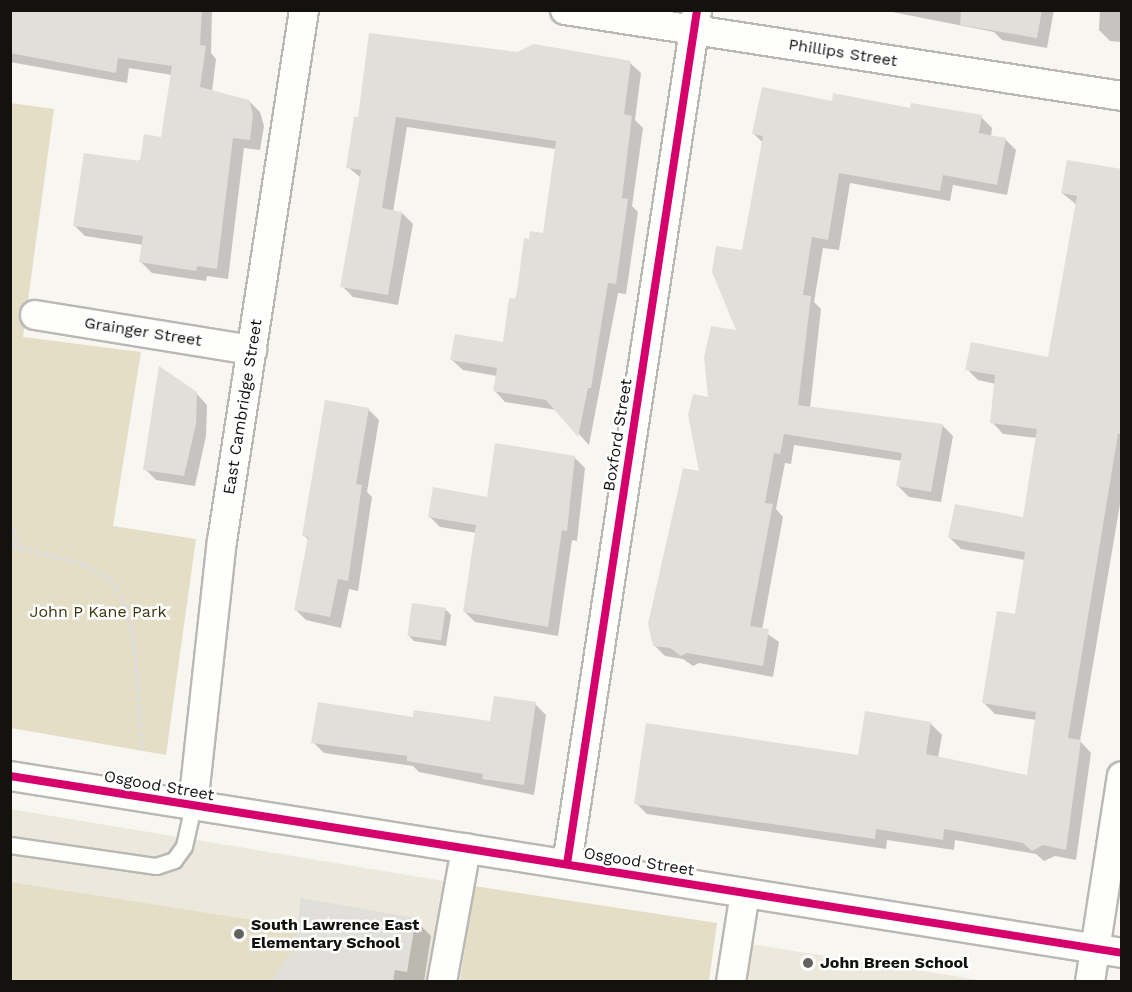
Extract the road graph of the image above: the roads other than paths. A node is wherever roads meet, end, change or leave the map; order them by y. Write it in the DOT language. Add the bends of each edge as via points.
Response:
graph roads {
  1 [pos="304,10"];
  2 [pos="565,10"];
  3 [pos="695,20"];
  4 [pos="1122,96"];
  5 [pos="35,315"];
  6 [pos="252,350"];
  7 [pos="10,776"];
  8 [pos="1122,776"];
  9 [pos="193,806"];
  10 [pos="10,845"];
  11 [pos="466,848"];
  12 [pos="567,864"];
  13 [pos="745,893"];
  14 [pos="1108,950"];
  15 [pos="442,981"];
  16 [pos="731,981"];
  17 [pos="1090,981"];
  1 -- 6 [label="street, East Cambridge Street"];
  2 -- 3 [label="street, Phillips Street"];
  3 -- 4 [label="street, Phillips Street"];
  3 -- 12 [label="street, Boxford Street"];
  5 -- 6 [label="street, Grainger Street"];
  6 -- 9 [label="street, East Cambridge Street" via="222,541"];
  7 -- 9 [label="street, Osgood Street"];
  8 -- 14 [label="street"];
  9 -- 10 [label="lane" via="184,846 174,860 156,866"];
  9 -- 11 [label="street, Osgood Street"];
  11 -- 12 [label="street, Osgood Street"];
  11 -- 15 [label="street"];
  12 -- 13 [label="street, Osgood Street"];
  13 -- 14 [label="street, Osgood Street"];
  13 -- 16 [label="street"];
  14 -- 17 [label="street"];
}
